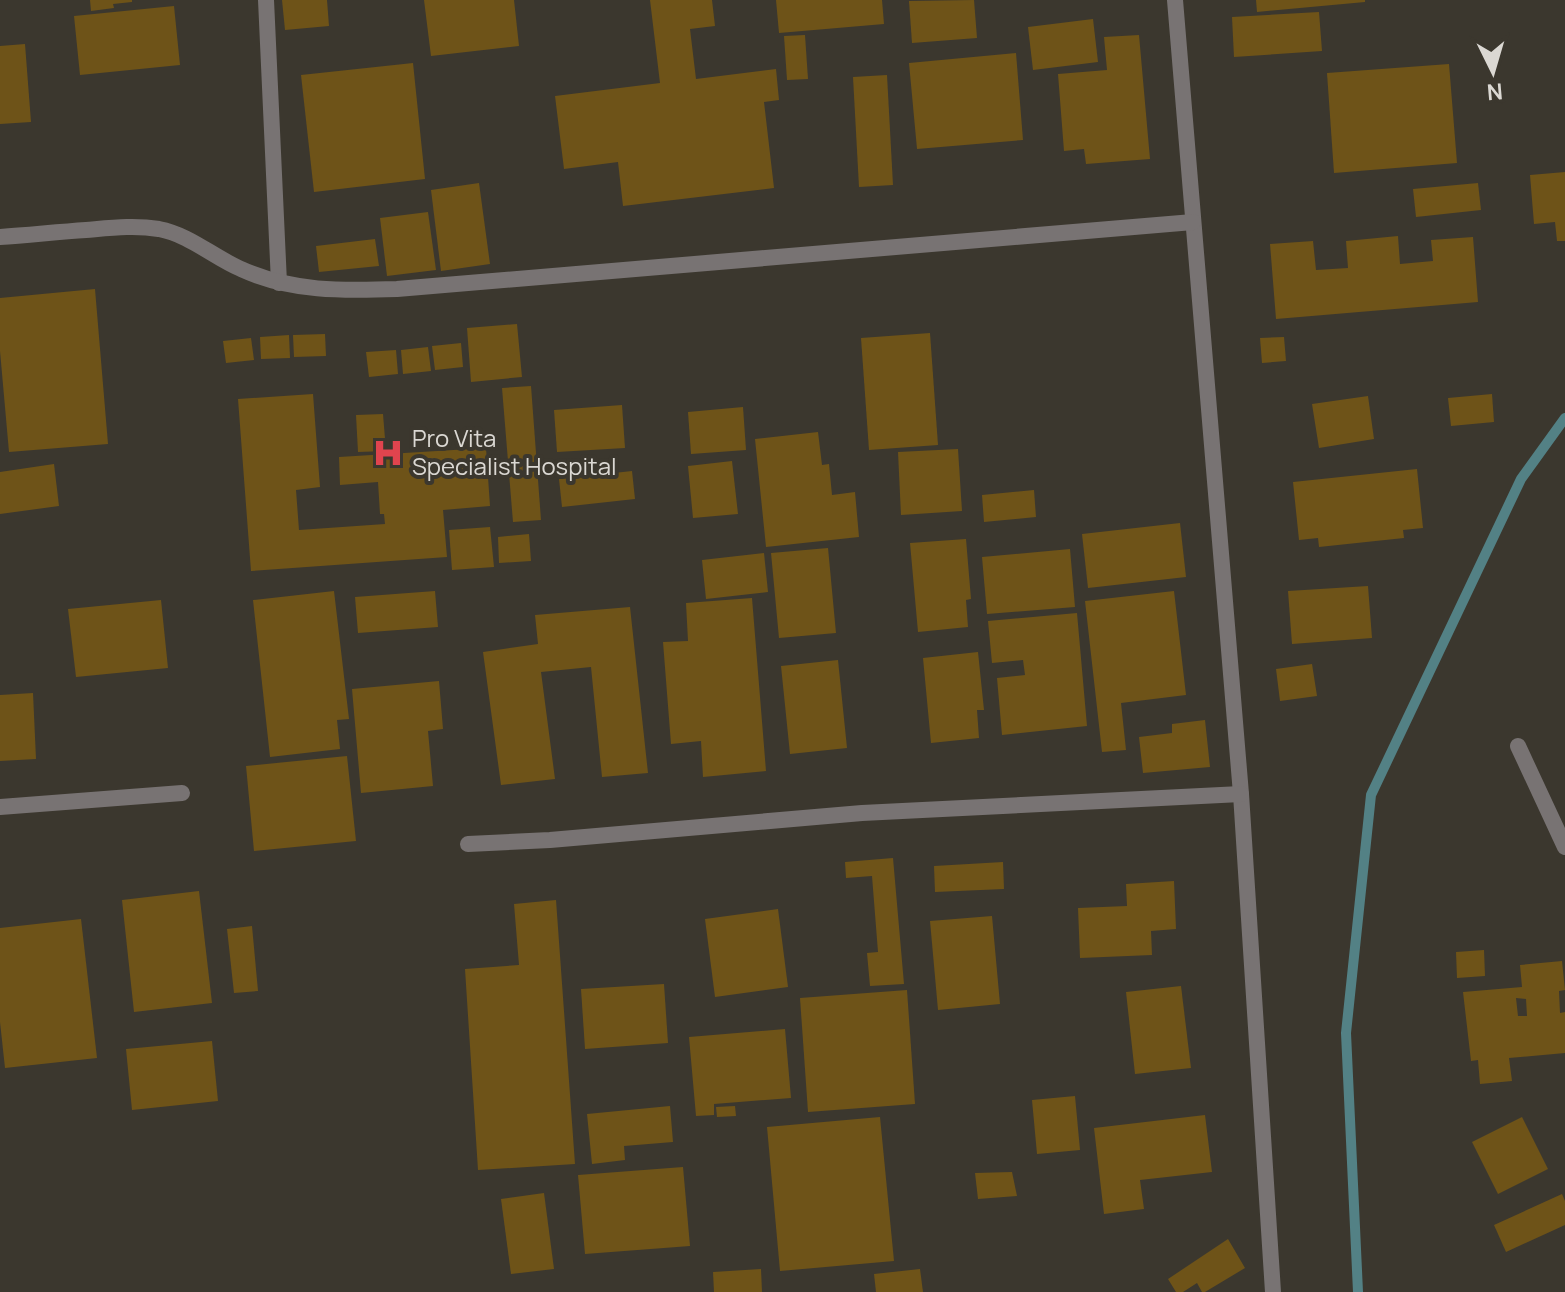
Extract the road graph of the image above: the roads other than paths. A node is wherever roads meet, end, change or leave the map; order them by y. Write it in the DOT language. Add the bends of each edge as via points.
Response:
graph roads {
  1 [pos="266,0"];
  2 [pos="1175,0"];
  3 [pos="1193,222"];
  4 [pos="0,237"];
  5 [pos="279,283"];
  6 [pos="1518,746"];
  7 [pos="182,793"];
  8 [pos="1241,794"];
  9 [pos="0,807"];
  10 [pos="468,844"];
  11 [pos="1565,847"];
  12 [pos="1273,1292"];
  1 -- 5 [label="street"];
  2 -- 3 [label="street"];
  3 -- 5 [label="street" via="397,289 318,290"];
  3 -- 8 [label="street"];
  4 -- 5 [label="street" via="133,226 161,229"];
  6 -- 11 [label="street"];
  7 -- 9 [label="street"];
  8 -- 10 [label="street" via="862,813"];
  8 -- 12 [label="street"];
}
